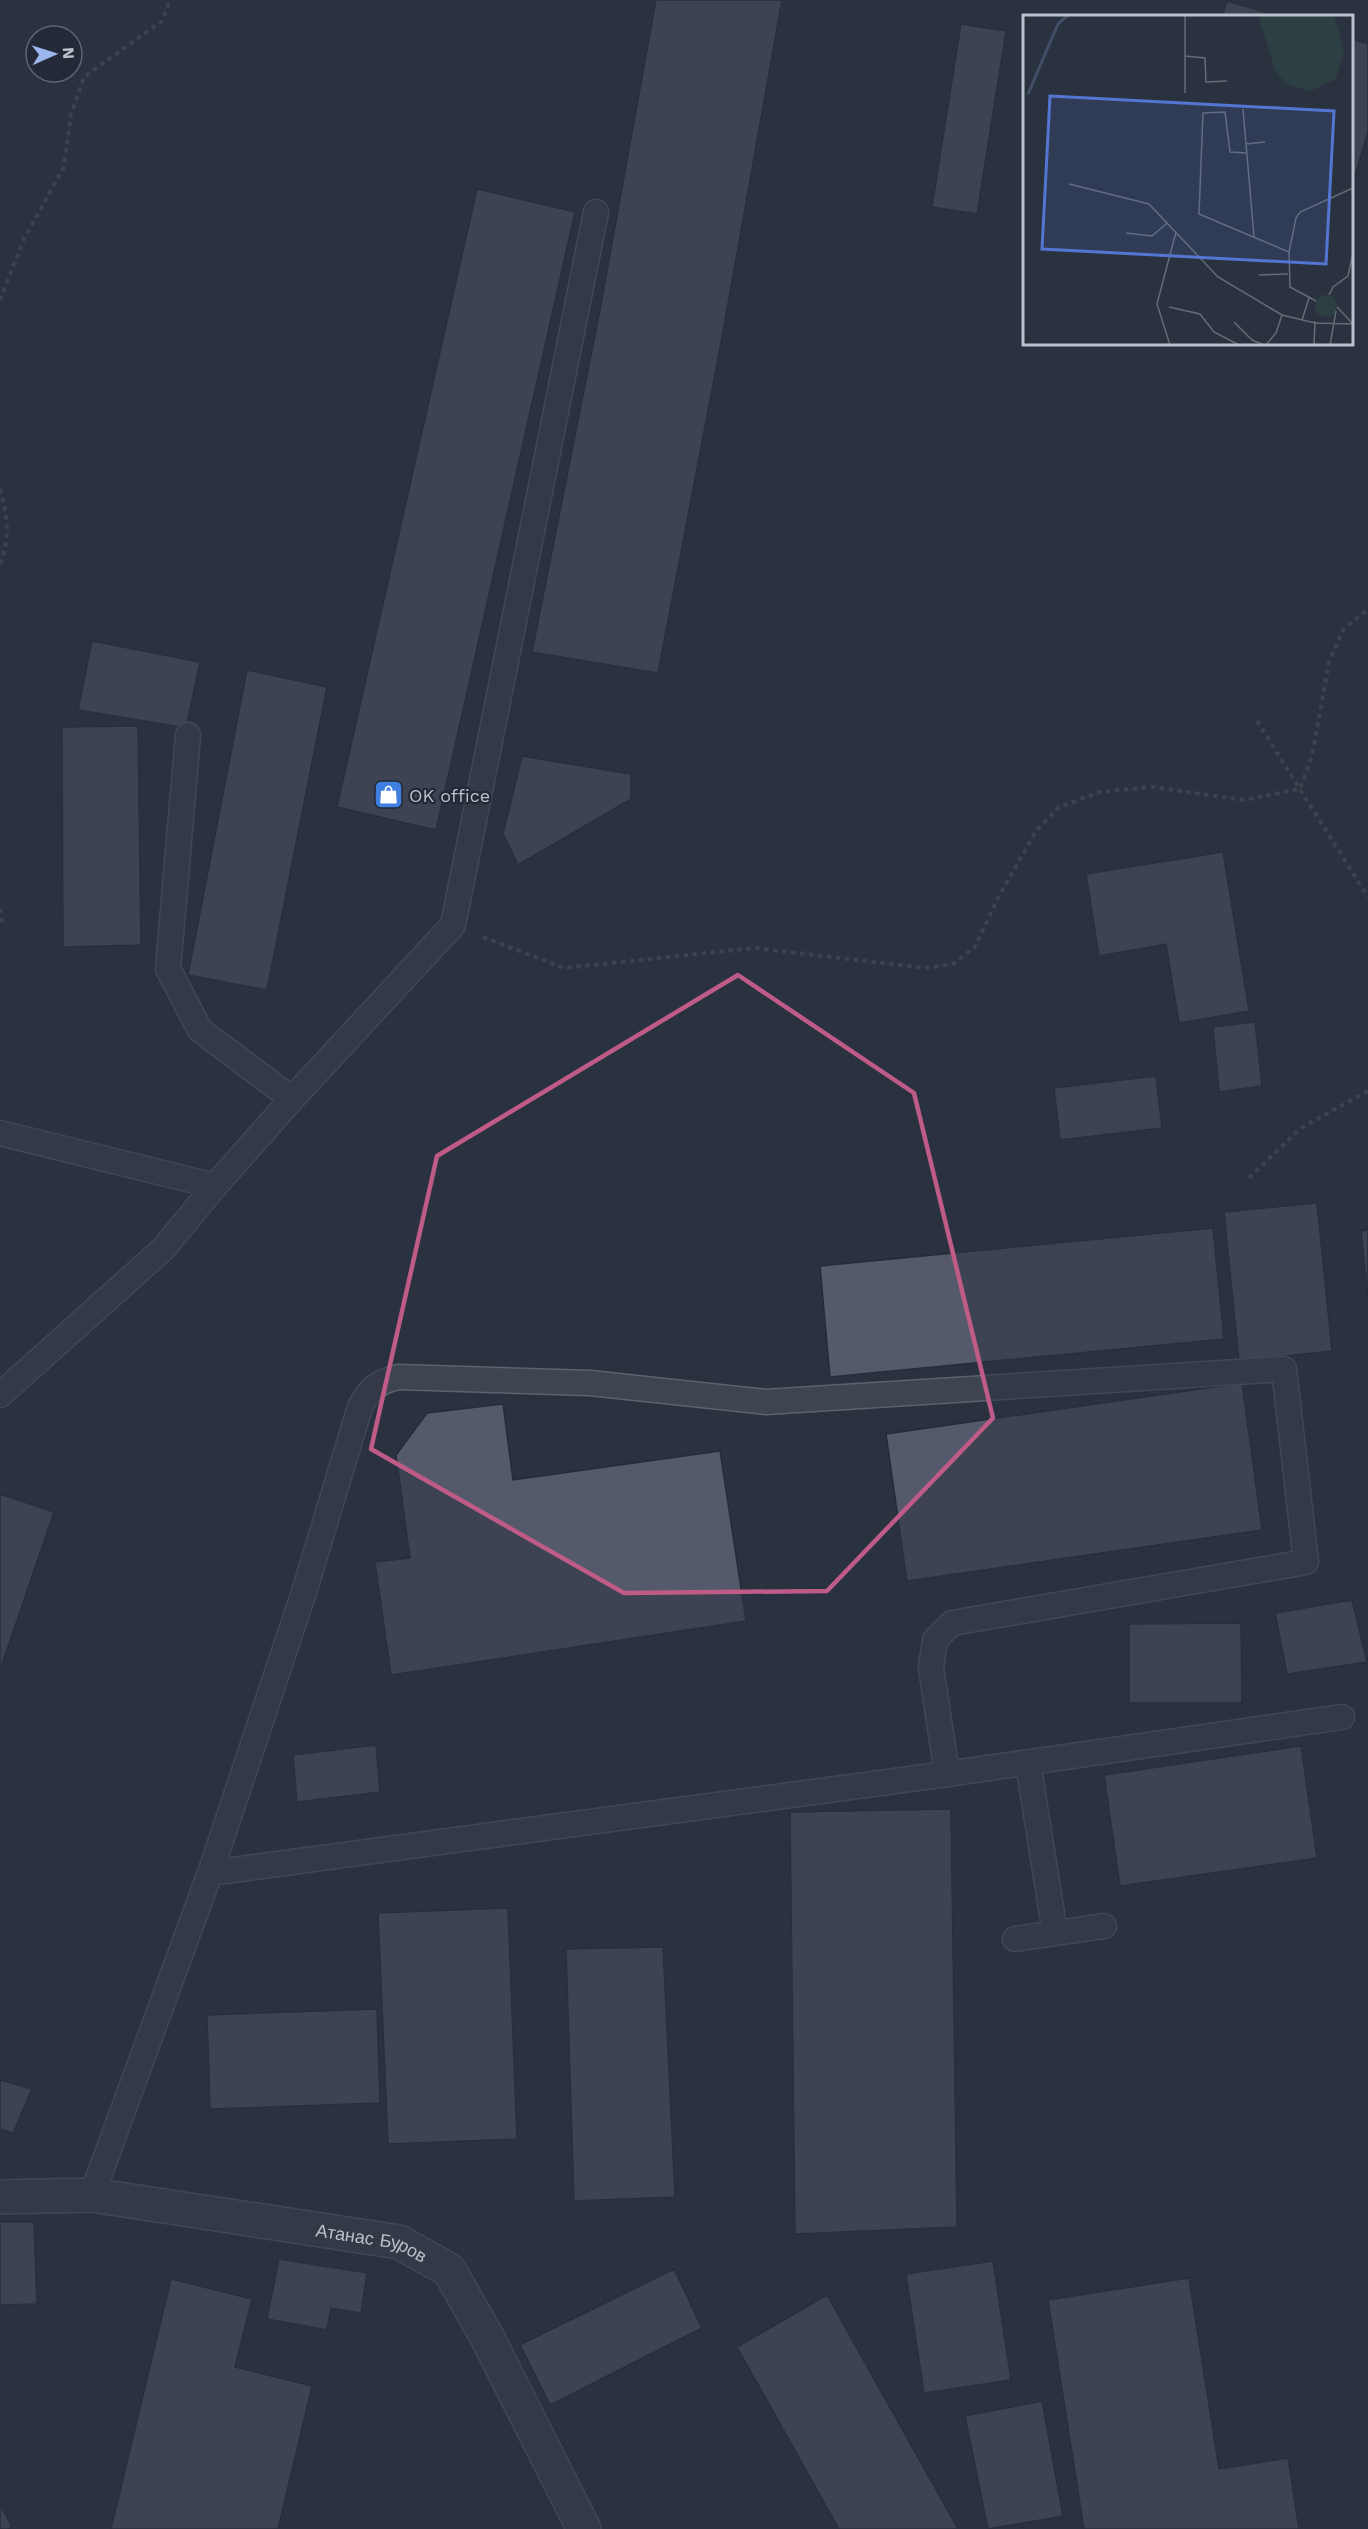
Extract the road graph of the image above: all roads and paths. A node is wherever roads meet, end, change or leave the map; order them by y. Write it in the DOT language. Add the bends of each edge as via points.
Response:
graph roads {
  1 [pos="170,0"];
  2 [pos="596,212"];
  3 [pos="0,300"];
  4 [pos="0,489"];
  5 [pos="0,565"];
  6 [pos="1368,609"];
  7 [pos="1257,721"];
  8 [pos="188,735"];
  9 [pos="1300,789"];
  10 [pos="1368,897"];
  11 [pos="0,909"];
  12 [pos="0,923"];
  13 [pos="453,925"];
  14 [pos="1368,1091"];
  15 [pos="292,1099"];
  16 [pos="0,1133"];
  17 [pos="1249,1178"];
  18 [pos="215,1186"];
  19 [pos="0,1395"];
  20 [pos="1342,1717"];
  21 [pos="1028,1763"];
  22 [pos="947,1774"];
  23 [pos="210,1873"];
  24 [pos="1104,1926"];
  25 [pos="1055,1933"];
  26 [pos="1015,1939"];
  27 [pos="92,2195"];
  28 [pos="0,2197"];
  29 [pos="584,2529"];
  1 -- 3 [label="path" via="162,21 84,77 71,114 64,167 24,239"];
  2 -- 13 [label="lane"];
  4 -- 5 [label="path" via="8,532"];
  6 -- 9 [label="path" via="1343,630 1329,662 1312,756"];
  7 -- 9 [label="path"];
  8 -- 15 [label="lane" via="168,969 200,1030"];
  9 -- 10 [label="path"];
  9 -- 13 [label="path" via="1244,800 1152,787 1100,792 1059,807 1036,831 975,947 953,964 926,968 755,948 564,968"];
  11 -- 12 [label="path"];
  13 -- 15 [label="lane"];
  14 -- 17 [label="path" via="1301,1128"];
  15 -- 18 [label="lane"];
  16 -- 18 [label="lane"];
  18 -- 19 [label="lane" via="163,1250"];
  20 -- 21 [label="lane"];
  21 -- 22 [label="lane"];
  21 -- 25 [label="lane"];
  22 -- 23 [label="lane"];
  22 -- 23 [label="lane" via="931,1668 935,1640 952,1623 1306,1562 1284,1369 766,1402 590,1383 399,1377 385,1380 366,1395 360,1407"];
  23 -- 27 [label="lane"];
  24 -- 25 [label="lane"];
  25 -- 26 [label="lane"];
  27 -- 28 [label="street, Атанас Буров"];
  27 -- 29 [label="street, Атанас Буров" via="399,2242 449,2270"];
}
